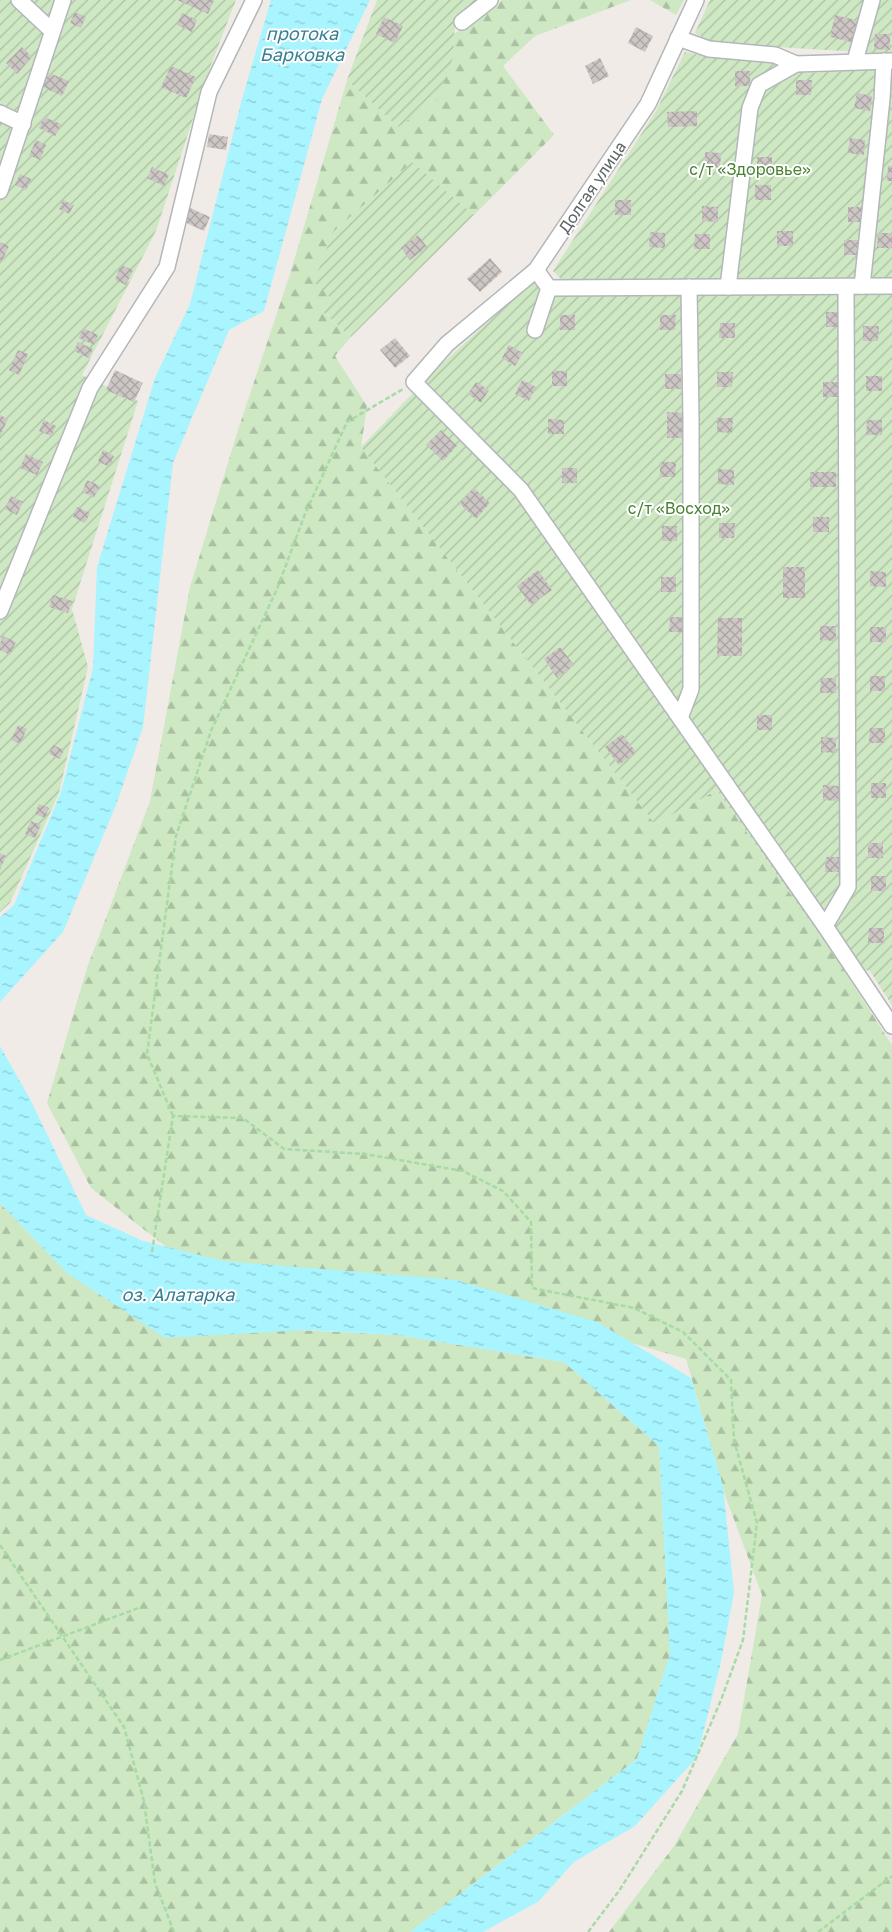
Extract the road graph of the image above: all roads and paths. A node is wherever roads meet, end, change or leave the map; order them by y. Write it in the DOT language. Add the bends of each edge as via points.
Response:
graph roads {
  1 [pos="19,0"];
  2 [pos="63,0"];
  3 [pos="254,0"];
  4 [pos="490,0"];
  5 [pos="696,0"];
  6 [pos="872,0"];
  7 [pos="462,22"];
  8 [pos="52,31"];
  9 [pos="678,38"];
  10 [pos="888,61"];
  11 [pos="855,62"];
  12 [pos="796,64"];
  13 [pos="1,111"];
  14 [pos="23,124"];
  15 [pos="0,192"];
  16 [pos="536,270"];
  17 [pos="846,286"];
  18 [pos="862,286"];
  19 [pos="892,286"];
  20 [pos="689,287"];
  21 [pos="728,287"];
  22 [pos="548,288"];
  23 [pos="535,330"];
  24 [pos="414,382"];
  25 [pos="0,612"];
  26 [pos="680,718"];
  27 [pos="825,926"];
  28 [pos="892,1026"];
  29 [pos="174,1116"];
  30 [pos="152,1252"];
  31 [pos="0,1545"];
  32 [pos="141,1607"];
  33 [pos="63,1638"];
  34 [pos="0,1660"];
  35 [pos="892,1876"];
  36 [pos="174,1932"];
  37 [pos="588,1932"];
  38 [pos="818,1932"];
  1 -- 8 [label="street"];
  2 -- 8 [label="street"];
  3 -- 25 [label="street" via="210,92 167,267 90,388"];
  4 -- 7 [label="street"];
  5 -- 9 [label="street, Долгая улица"];
  6 -- 11 [label="street"];
  8 -- 14 [label="street"];
  9 -- 12 [label="street" via="709,49 775,55"];
  9 -- 16 [label="street, Долгая улица" via="648,104"];
  10 -- 11 [label="street"];
  10 -- 18 [label="street"];
  11 -- 12 [label="street"];
  12 -- 21 [label="street" via="759,85 750,108"];
  13 -- 14 [label="street"];
  14 -- 15 [label="street"];
  16 -- 22 [label="street"];
  16 -- 24 [label="street, Долгая улица" via="447,344"];
  17 -- 18 [label="street"];
  17 -- 21 [label="street"];
  17 -- 27 [label="street" via="848,886"];
  18 -- 19 [label="street"];
  20 -- 21 [label="street"];
  20 -- 22 [label="street"];
  20 -- 26 [label="street" via="691,689"];
  22 -- 23 [label="street"];
  24 -- 26 [label="street" via="521,490"];
  24 -- 29 [label="path" via="347,422 305,514 277,590 211,731 176,836 147,1054"];
  26 -- 27 [label="street"];
  27 -- 28 [label="street"];
  29 -- 30 [label="path"];
  29 -- 37 [label="path" via="243,1118 284,1148 364,1154 462,1171 503,1191 531,1222 532,1288 634,1308 683,1332 731,1380 734,1440 757,1523 743,1640 682,1791 619,1891"];
  31 -- 33 [label="path"];
  32 -- 33 [label="path"];
  33 -- 34 [label="path"];
  33 -- 36 [label="path" via="124,1727 144,1801 155,1883"];
  35 -- 38 [label="path"];
}
